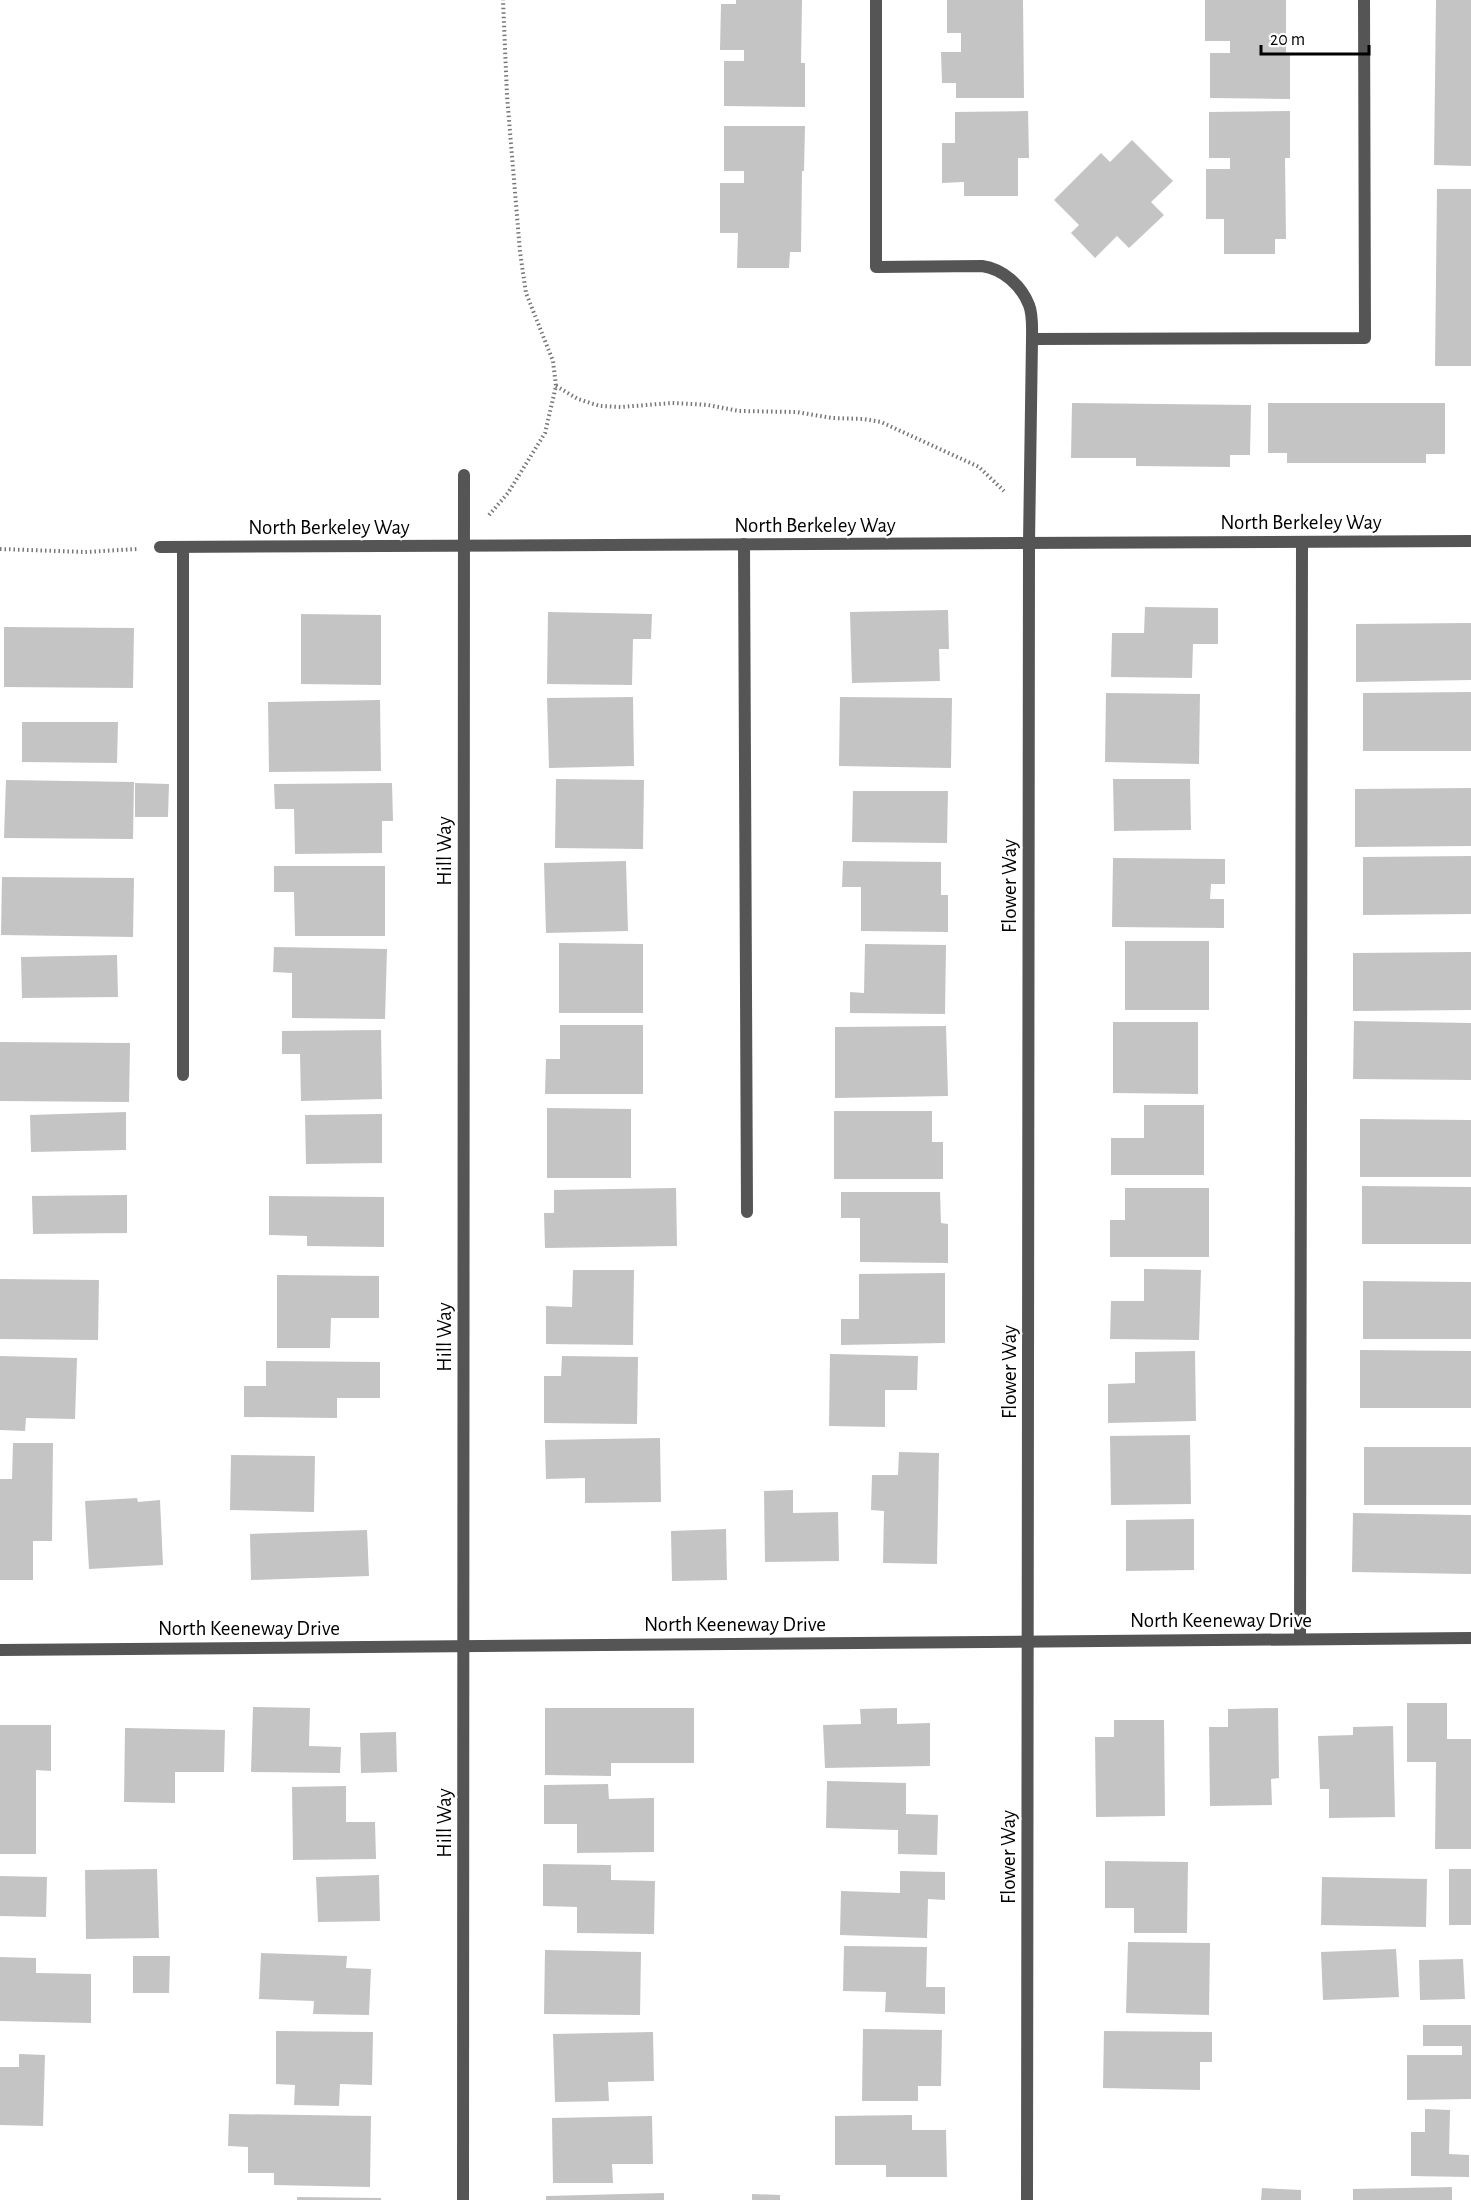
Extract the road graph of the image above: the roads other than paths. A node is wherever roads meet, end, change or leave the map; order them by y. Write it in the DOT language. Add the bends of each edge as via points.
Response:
graph roads {
  1 [pos="876,0"];
  2 [pos="1364,0"];
  3 [pos="1032,339"];
  4 [pos="464,474"];
  5 [pos="1471,541"];
  6 [pos="1302,542"];
  7 [pos="1029,543"];
  8 [pos="744,544"];
  9 [pos="464,546"];
  10 [pos="160,547"];
  11 [pos="183,547"];
  12 [pos="183,1075"];
  13 [pos="747,1212"];
  14 [pos="1471,1638"];
  15 [pos="1300,1639"];
  16 [pos="1028,1642"];
  17 [pos="463,1646"];
  18 [pos="0,1650"];
  19 [pos="463,2200"];
  20 [pos="1027,2200"];
  1 -- 3 [label="street, Flower Way" via="876,267 995,268 1009,277 1029,305"];
  2 -- 3 [label="street" via="1365,338"];
  3 -- 7 [label="street, Flower Way"];
  4 -- 9 [label="street, Hill Way"];
  5 -- 6 [label="street, North Berkeley Way"];
  6 -- 7 [label="street, North Berkeley Way"];
  6 -- 15 [label="street"];
  7 -- 8 [label="street, North Berkeley Way"];
  7 -- 16 [label="street, Flower Way"];
  8 -- 9 [label="street, North Berkeley Way"];
  8 -- 13 [label="street"];
  9 -- 11 [label="street, North Berkeley Way"];
  9 -- 17 [label="street, Hill Way"];
  10 -- 11 [label="street, North Berkeley Way"];
  11 -- 12 [label="street"];
  14 -- 15 [label="street, North Keeneway Drive"];
  15 -- 16 [label="street, North Keeneway Drive"];
  16 -- 17 [label="street, North Keeneway Drive"];
  16 -- 20 [label="street, Flower Way"];
  17 -- 18 [label="street, North Keeneway Drive"];
  17 -- 19 [label="street, Hill Way"];
}
